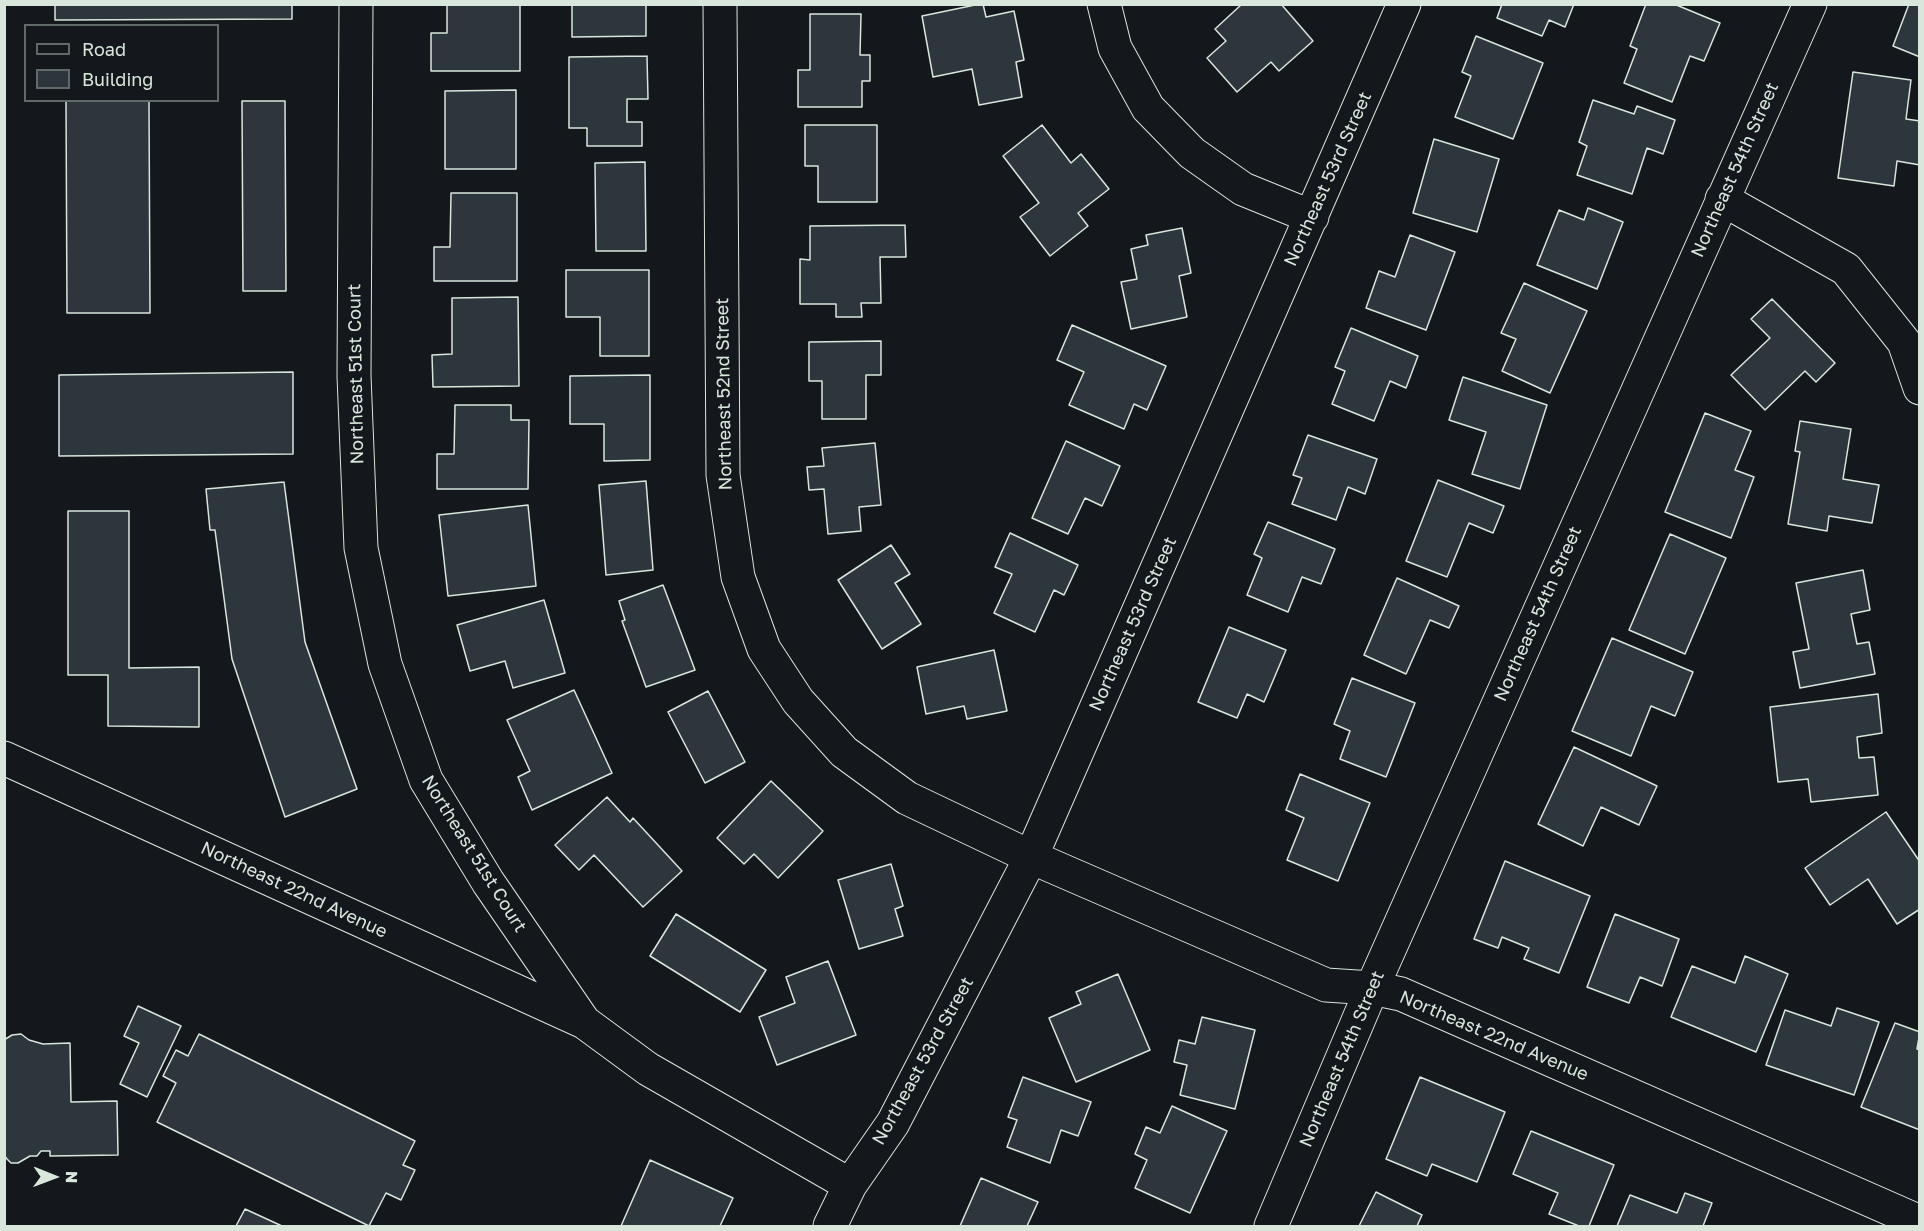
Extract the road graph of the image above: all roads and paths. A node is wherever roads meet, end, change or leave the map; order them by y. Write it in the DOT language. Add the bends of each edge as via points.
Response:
graph roads {
  1 [pos="356,4"];
  2 [pos="720,4"];
  3 [pos="1104,4"];
  4 [pos="1404,4"];
  5 [pos="1810,4"];
  6 [pos="1722,199"];
  7 [pos="1312,217"];
  8 [pos="1920,388"];
  9 [pos="4,758"];
  10 [pos="1031,857"];
  11 [pos="1372,988"];
  12 [pos="584,1022"];
  13 [pos="850,1185"];
  14 [pos="1920,1222"];
  15 [pos="830,1227"];
  16 [pos="1271,1227"];
  1 -- 12 [label="street, Northeast 51st Court" via="354,376 361,548 385,664 426,780 488,882"];
  2 -- 10 [label="street, Northeast 52nd Street" via="723,475 738,577 760,638 798,701 844,752 907,798"];
  3 -- 7 [label="street" via="1115,48 1148,108 1192,153 1243,189"];
  4 -- 7 [label="street, Northeast 53rd Street"];
  5 -- 6 [label="street, Northeast 54th Street"];
  6 -- 8 [label="street" via="1846,269 1904,342"];
  6 -- 11 [label="street, Northeast 54th Street"];
  7 -- 10 [label="street, Northeast 53rd Street"];
  9 -- 12 [label="street, Northeast 22nd Avenue"];
  10 -- 11 [label="street, Northeast 22nd Avenue" via="1326,986"];
  10 -- 13 [label="street, Northeast 53rd Street" via="893,1123"];
  11 -- 14 [label="street, Northeast 22nd Avenue" via="1401,994"];
  11 -- 16 [label="street, Northeast 54th Street"];
  12 -- 13 [label="street, Northeast 51st Court" via="648,1069"];
  13 -- 15 [label="street, Northeast 53rd Street"];
}
